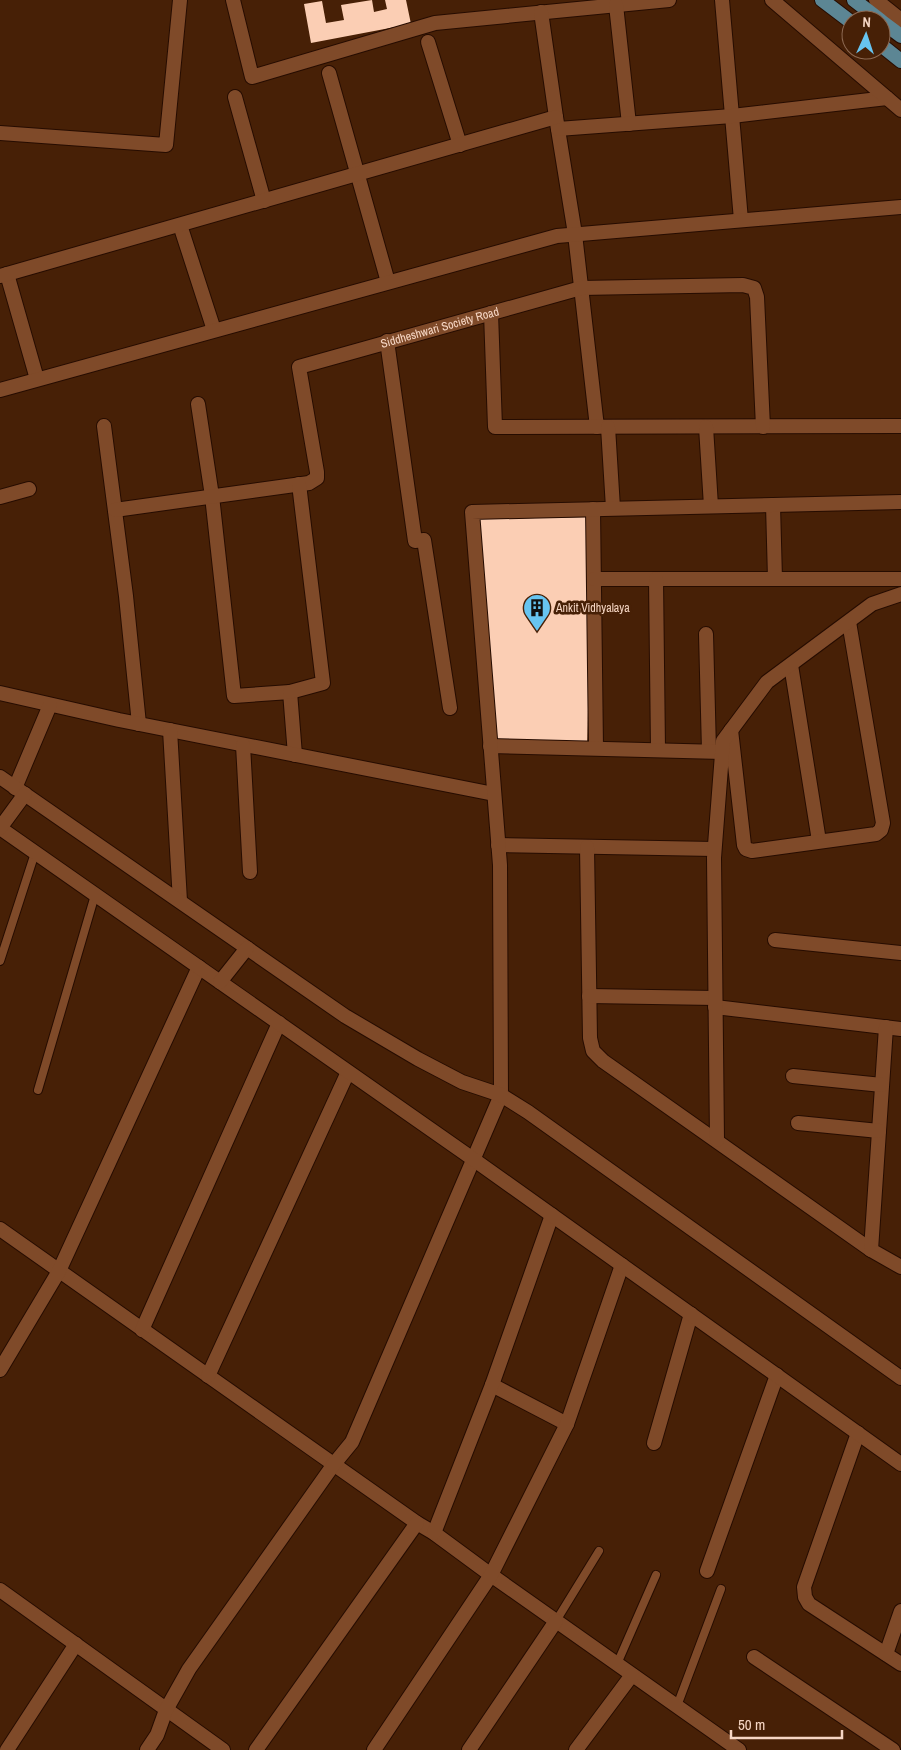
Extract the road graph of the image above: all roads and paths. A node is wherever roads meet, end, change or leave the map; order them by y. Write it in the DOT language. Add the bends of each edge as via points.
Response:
graph roads {
  1 [pos="180,0"];
  2 [pos="233,0"];
  3 [pos="669,0"];
  4 [pos="722,0"];
  5 [pos="772,0"];
  6 [pos="822,0"];
  7 [pos="854,0"];
  8 [pos="876,0"];
  9 [pos="616,5"];
  10 [pos="867,10"];
  11 [pos="541,12"];
  12 [pos="841,14"];
  13 [pos="901,20"];
  14 [pos="891,28"];
  15 [pos="901,36"];
  16 [pos="428,42"];
  17 [pos="329,73"];
  18 [pos="235,97"];
  19 [pos="887,98"];
  20 [pos="901,110"];
  21 [pos="732,116"];
  22 [pos="557,123"];
  23 [pos="629,124"];
  24 [pos="0,133"];
  25 [pos="460,145"];
  26 [pos="357,174"];
  27 [pos="264,201"];
  28 [pos="901,207"];
  29 [pos="741,220"];
  30 [pos="180,225"];
  31 [pos="574,234"];
  32 [pos="4,275"];
  33 [pos="388,282"];
  34 [pos="581,288"];
  35 [pos="491,313"];
  36 [pos="214,330"];
  37 [pos="387,341"];
  38 [pos="37,379"];
  39 [pos="0,390"];
  40 [pos="198,404"];
  41 [pos="104,426"];
  42 [pos="901,426"];
  43 [pos="602,427"];
  44 [pos="706,427"];
  45 [pos="764,427"];
  46 [pos="299,484"];
  47 [pos="29,489"];
  48 [pos="212,496"];
  49 [pos="0,498"];
  50 [pos="901,502"];
  51 [pos="773,505"];
  52 [pos="711,506"];
  53 [pos="613,508"];
  54 [pos="593,509"];
  55 [pos="115,510"];
  56 [pos="594,579"];
  57 [pos="775,579"];
  58 [pos="901,579"];
  59 [pos="656,580"];
  60 [pos="901,594"];
  61 [pos="849,622"];
  62 [pos="706,634"];
  63 [pos="790,665"];
  64 [pos="290,692"];
  65 [pos="0,693"];
  66 [pos="50,704"];
  67 [pos="450,708"];
  68 [pos="139,724"];
  69 [pos="170,730"];
  70 [pos="730,730"];
  71 [pos="243,745"];
  72 [pos="490,746"];
  73 [pos="596,748"];
  74 [pos="658,750"];
  75 [pos="716,751"];
  76 [pos="295,755"];
  77 [pos="0,777"];
  78 [pos="20,791"];
  79 [pos="494,794"];
  80 [pos="0,828"];
  81 [pos="819,842"];
  82 [pos="498,845"];
  83 [pos="587,847"];
  84 [pos="714,849"];
  85 [pos="36,853"];
  86 [pos="250,872"];
  87 [pos="95,894"];
  88 [pos="180,901"];
  89 [pos="775,940"];
  90 [pos="248,948"];
  91 [pos="901,954"];
  92 [pos="0,961"];
  93 [pos="199,967"];
  94 [pos="220,982"];
  95 [pos="589,996"];
  96 [pos="715,1002"];
  97 [pos="279,1023"];
  98 [pos="886,1027"];
  99 [pos="901,1029"];
  100 [pos="348,1072"];
  101 [pos="793,1076"];
  102 [pos="882,1086"];
  103 [pos="38,1090"];
  104 [pos="500,1096"];
  105 [pos="798,1123"];
  106 [pos="879,1131"];
  107 [pos="717,1140"];
  108 [pos="473,1159"];
  109 [pos="552,1215"];
  110 [pos="0,1229"];
  111 [pos="871,1250"];
  112 [pos="622,1265"];
  113 [pos="901,1267"];
  114 [pos="59,1272"];
  115 [pos="691,1314"];
  116 [pos="142,1330"];
  117 [pos="0,1370"];
  118 [pos="776,1375"];
  119 [pos="208,1376"];
  120 [pos="901,1378"];
  121 [pos="492,1385"];
  122 [pos="567,1424"];
  123 [pos="858,1433"];
  124 [pos="654,1443"];
  125 [pos="334,1464"];
  126 [pos="901,1464"];
  127 [pos="417,1523"];
  128 [pos="434,1533"];
  129 [pos="599,1551"];
  130 [pos="707,1571"];
  131 [pos="491,1575"];
  132 [pos="656,1575"];
  133 [pos="721,1589"];
  134 [pos="0,1590"];
  135 [pos="901,1611"];
  136 [pos="556,1621"];
  137 [pos="76,1644"];
  138 [pos="886,1654"];
  139 [pos="754,1657"];
  140 [pos="617,1664"];
  141 [pos="901,1664"];
  142 [pos="632,1674"];
  143 [pos="677,1706"];
  144 [pos="166,1710"];
  145 [pos="7,1750"];
  146 [pos="147,1750"];
  147 [pos="223,1750"];
  148 [pos="256,1750"];
  149 [pos="374,1750"];
  150 [pos="469,1750"];
  151 [pos="576,1750"];
  152 [pos="739,1750"];
  153 [pos="893,1750"];
  1 -- 24 [label="street" via="166,145"];
  2 -- 11 [label="street" via="252,77 434,23"];
  3 -- 9 [label="street"];
  4 -- 21 [label="street"];
  5 -- 19 [label="street"];
  6 -- 12 [label="main road"];
  7 -- 10 [label="main road"];
  8 -- 13 [label="street"];
  9 -- 11 [label="street"];
  9 -- 23 [label="street"];
  11 -- 22 [label="street"];
  14 -- 15 [label="main road"];
  16 -- 25 [label="street"];
  17 -- 26 [label="street"];
  18 -- 27 [label="street"];
  19 -- 20 [label="street"];
  19 -- 21 [label="street"];
  21 -- 23 [label="street"];
  21 -- 29 [label="street"];
  22 -- 23 [label="street"];
  22 -- 25 [label="street"];
  22 -- 31 [label="street"];
  25 -- 26 [label="street"];
  26 -- 27 [label="street"];
  26 -- 33 [label="street"];
  27 -- 30 [label="street"];
  28 -- 29 [label="street"];
  29 -- 31 [label="street"];
  30 -- 32 [label="street"];
  30 -- 36 [label="street"];
  31 -- 33 [label="street"];
  31 -- 34 [label="street"];
  32 -- 38 [label="street"];
  33 -- 36 [label="street"];
  34 -- 35 [label="street, Siddheshwari Society Road"];
  34 -- 43 [label="street"];
  34 -- 45 [label="street, Siddheshwari Society Road" via="743,285 754,288"];
  35 -- 37 [label="street, Siddheshwari Society Road"];
  35 -- 43 [label="street" via="495,427"];
  36 -- 38 [label="street"];
  37 -- 46 [label="street, Siddheshwari Society Road" via="299,366 317,472 317,478"];
  37 -- 67 [label="street" via="415,540 424,540"];
  38 -- 39 [label="street"];
  40 -- 48 [label="street"];
  41 -- 55 [label="street"];
  42 -- 45 [label="street"];
  43 -- 44 [label="street"];
  43 -- 53 [label="street"];
  44 -- 45 [label="street"];
  44 -- 52 [label="street"];
  46 -- 48 [label="street"];
  46 -- 64 [label="street" via="323,683"];
  47 -- 49 [label="street"];
  48 -- 55 [label="street"];
  48 -- 64 [label="street" via="234,696"];
  50 -- 51 [label="street"];
  51 -- 52 [label="street"];
  51 -- 57 [label="street"];
  52 -- 53 [label="street"];
  53 -- 54 [label="street"];
  54 -- 56 [label="street"];
  54 -- 72 [label="street" via="472,512"];
  55 -- 68 [label="street"];
  56 -- 59 [label="street"];
  56 -- 73 [label="street"];
  57 -- 58 [label="street"];
  57 -- 59 [label="street"];
  59 -- 74 [label="street"];
  60 -- 61 [label="street" via="872,604"];
  61 -- 63 [label="street"];
  61 -- 81 [label="street" via="883,823 876,834"];
  62 -- 75 [label="street"];
  63 -- 70 [label="street" via="767,682"];
  63 -- 81 [label="street"];
  64 -- 76 [label="street"];
  65 -- 66 [label="street"];
  66 -- 68 [label="street"];
  66 -- 78 [label="street"];
  68 -- 69 [label="street"];
  69 -- 71 [label="street"];
  69 -- 88 [label="street"];
  70 -- 75 [label="street"];
  70 -- 81 [label="street" via="746,849"];
  71 -- 76 [label="street"];
  71 -- 86 [label="street"];
  72 -- 73 [label="street"];
  72 -- 79 [label="street"];
  73 -- 74 [label="street"];
  74 -- 75 [label="street"];
  75 -- 84 [label="street"];
  76 -- 79 [label="street"];
  77 -- 78 [label="street"];
  78 -- 80 [label="street"];
  78 -- 88 [label="street"];
  79 -- 82 [label="street"];
  80 -- 85 [label="street"];
  82 -- 83 [label="street"];
  82 -- 104 [label="street"];
  83 -- 84 [label="street"];
  83 -- 95 [label="street"];
  84 -- 96 [label="street"];
  85 -- 87 [label="street"];
  85 -- 92 [label="lane"];
  87 -- 93 [label="street"];
  87 -- 103 [label="lane"];
  88 -- 90 [label="street"];
  89 -- 91 [label="street"];
  90 -- 94 [label="street"];
  90 -- 104 [label="street" via="346,1016 418,1059 462,1082"];
  93 -- 94 [label="street"];
  93 -- 114 [label="street"];
  94 -- 97 [label="street"];
  95 -- 96 [label="street"];
  95 -- 107 [label="street" via="593,1051"];
  96 -- 98 [label="street"];
  96 -- 107 [label="street"];
  97 -- 100 [label="street"];
  97 -- 116 [label="street"];
  98 -- 99 [label="street"];
  98 -- 102 [label="street"];
  100 -- 108 [label="street"];
  100 -- 119 [label="street"];
  101 -- 102 [label="street"];
  102 -- 106 [label="street"];
  104 -- 108 [label="street"];
  104 -- 120 [label="street" via="528,1112"];
  105 -- 106 [label="street"];
  106 -- 111 [label="street"];
  107 -- 111 [label="street"];
  108 -- 109 [label="street"];
  108 -- 125 [label="street" via="352,1442"];
  109 -- 112 [label="street"];
  109 -- 121 [label="street"];
  110 -- 114 [label="street"];
  111 -- 113 [label="street"];
  112 -- 115 [label="street"];
  112 -- 122 [label="street"];
  114 -- 116 [label="street"];
  114 -- 117 [label="street"];
  115 -- 118 [label="street"];
  115 -- 124 [label="street"];
  116 -- 119 [label="street"];
  118 -- 123 [label="street"];
  118 -- 130 [label="street"];
  119 -- 125 [label="street"];
  121 -- 122 [label="street"];
  121 -- 128 [label="street"];
  122 -- 131 [label="street"];
  123 -- 126 [label="street"];
  123 -- 138 [label="street" via="804,1587 805,1597 809,1604"];
  125 -- 127 [label="street"];
  125 -- 144 [label="street" via="188,1669"];
  127 -- 128 [label="street"];
  127 -- 148 [label="street"];
  128 -- 131 [label="street"];
  129 -- 136 [label="lane"];
  131 -- 136 [label="street"];
  131 -- 149 [label="street"];
  132 -- 140 [label="lane"];
  133 -- 143 [label="lane"];
  134 -- 137 [label="street"];
  135 -- 138 [label="street"];
  136 -- 140 [label="street"];
  136 -- 150 [label="street"];
  137 -- 144 [label="street"];
  137 -- 145 [label="street"];
  138 -- 141 [label="street"];
  139 -- 153 [label="street"];
  140 -- 142 [label="street"];
  142 -- 143 [label="street"];
  142 -- 151 [label="street"];
  143 -- 152 [label="street"];
  144 -- 146 [label="street" via="157,1735"];
  144 -- 147 [label="street"];
}
